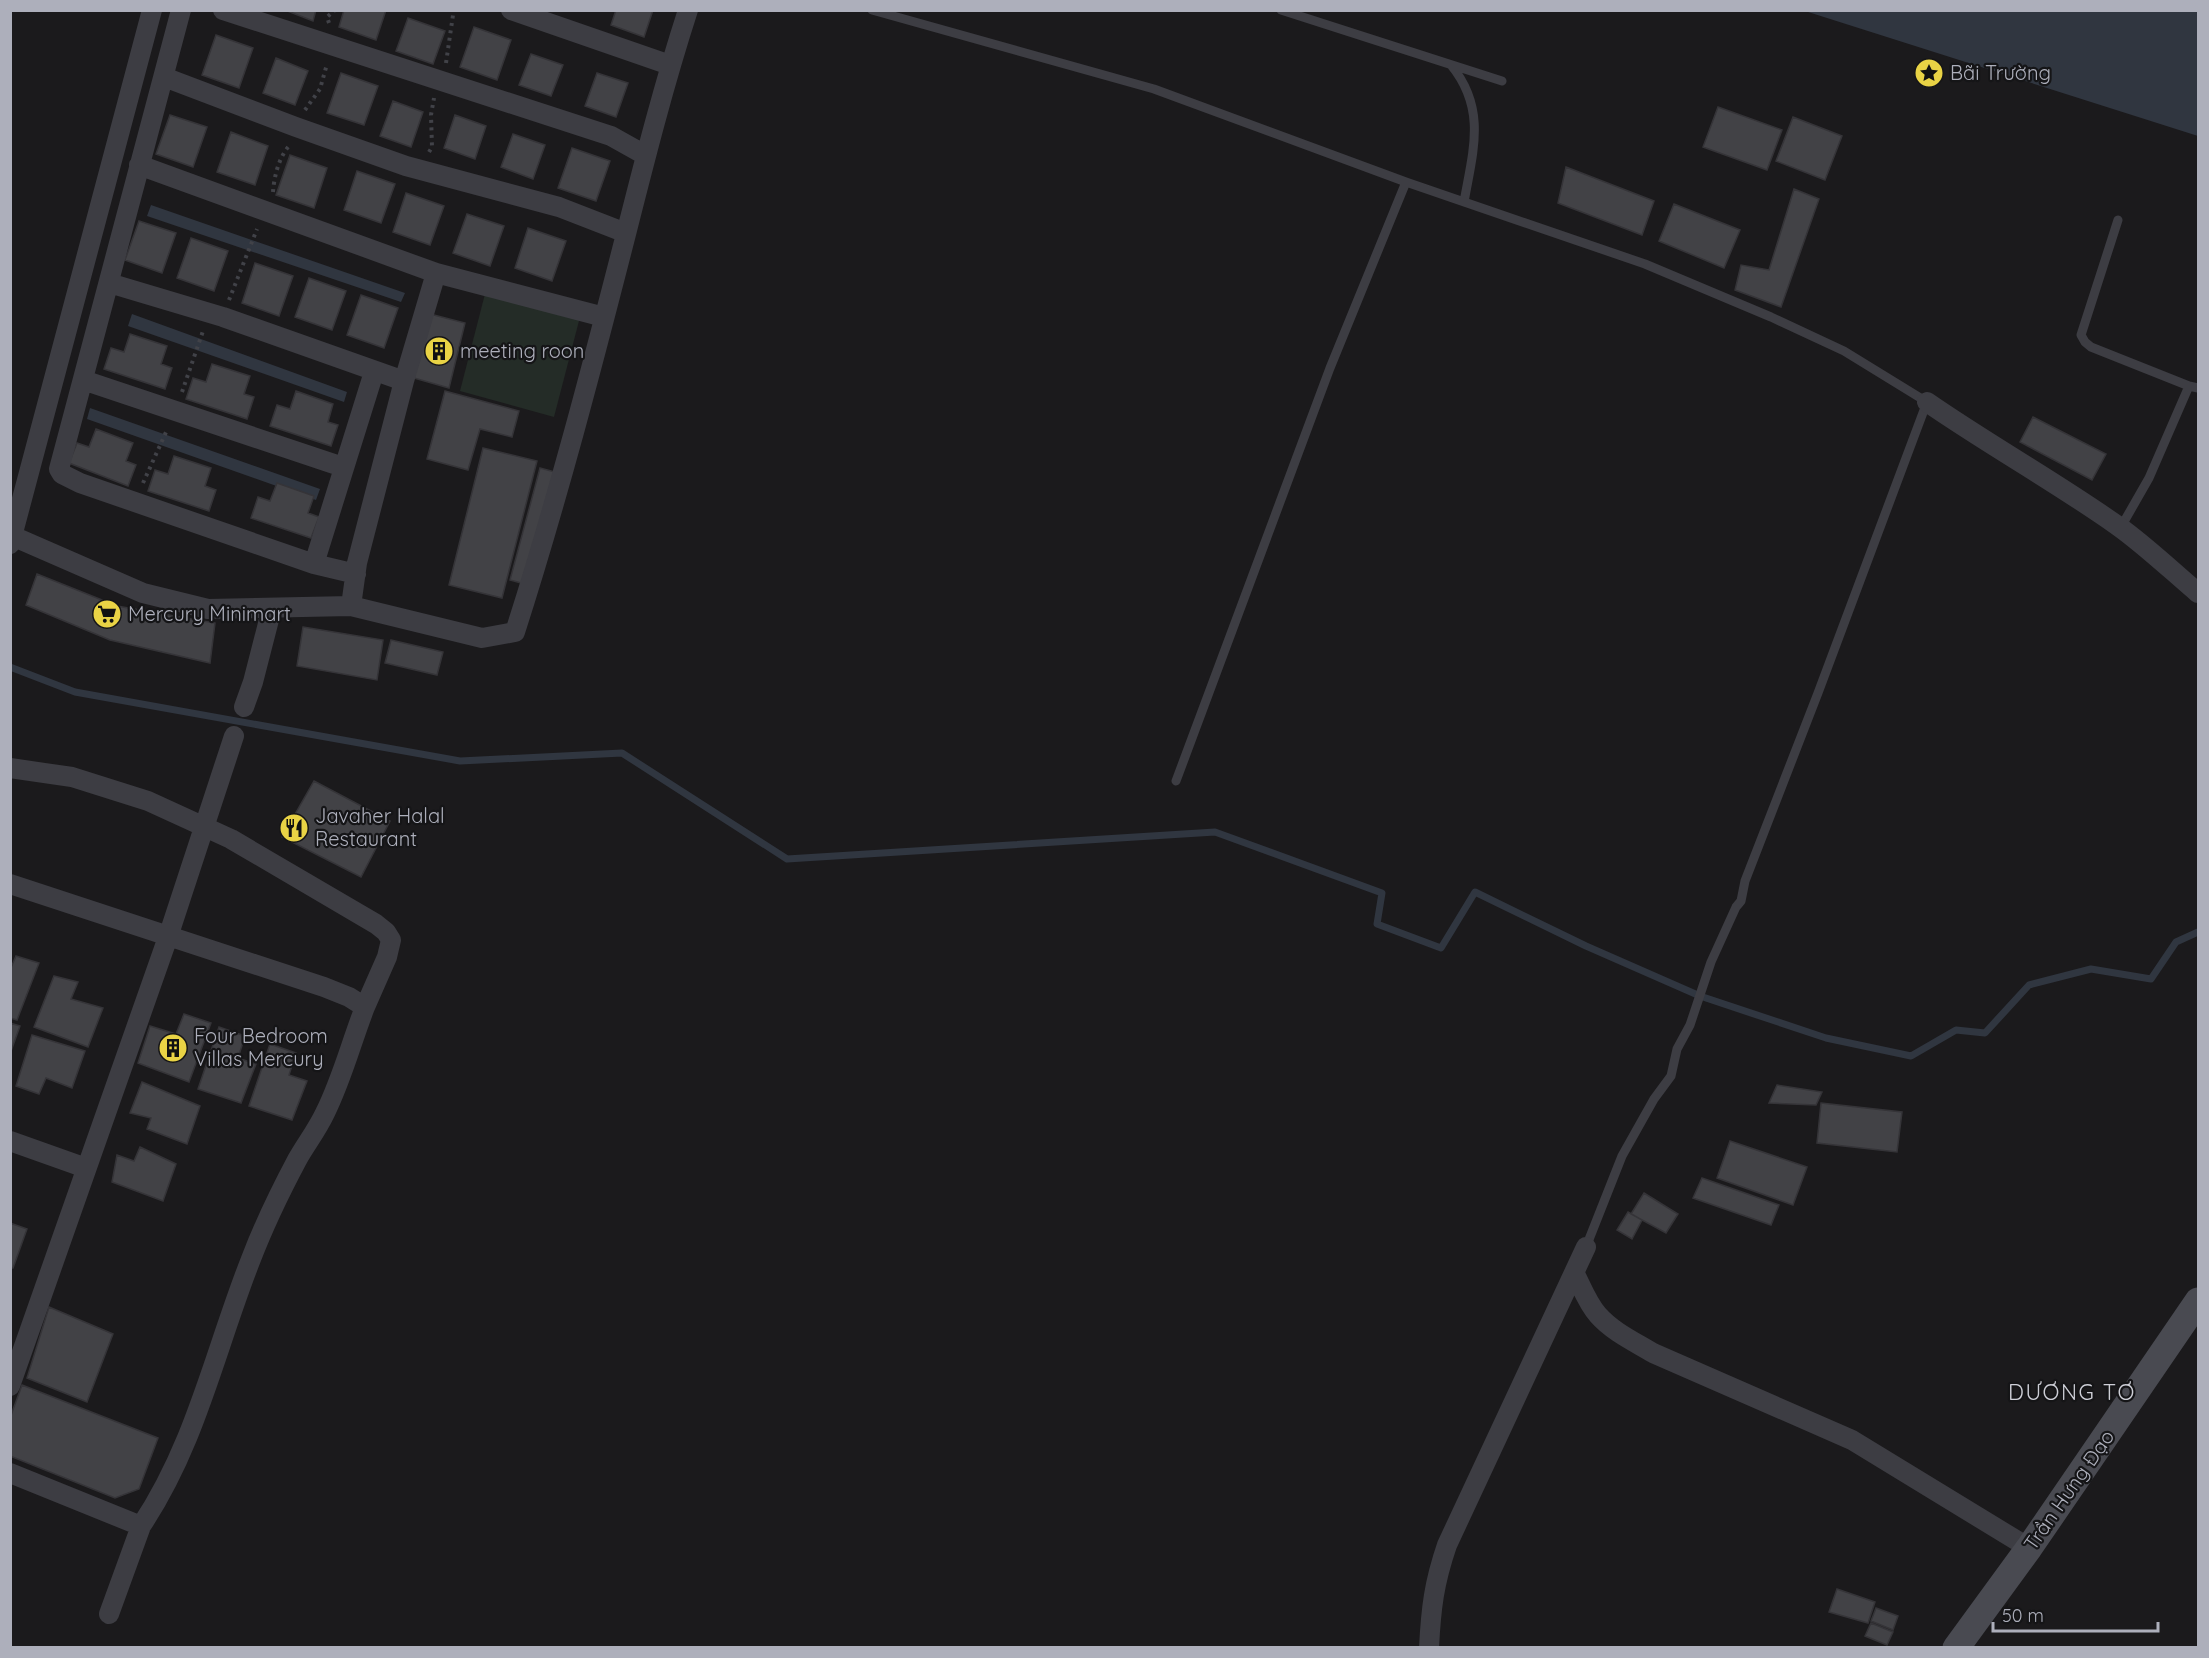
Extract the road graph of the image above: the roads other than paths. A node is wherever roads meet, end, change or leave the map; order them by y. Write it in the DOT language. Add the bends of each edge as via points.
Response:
graph roads {
  1 [pos="152,10"];
  2 [pos="182,10"];
  3 [pos="222,10"];
  4 [pos="512,10"];
  5 [pos="688,10"];
  6 [pos="872,10"];
  7 [pos="1281,10"];
  8 [pos="670,65"];
  9 [pos="1451,65"];
  10 [pos="164,77"];
  11 [pos="1502,81"];
  12 [pos="645,155"];
  13 [pos="140,165"];
  14 [pos="1406,182"];
  15 [pos="1464,202"];
  16 [pos="2118,220"];
  17 [pos="626,233"];
  18 [pos="436,273"];
  19 [pos="109,283"];
  20 [pos="604,317"];
  21 [pos="374,372"];
  22 [pos="83,380"];
  23 [pos="404,381"];
  24 [pos="2194,387"];
  25 [pos="1926,402"];
  26 [pos="344,468"];
  27 [pos="2121,527"];
  28 [pos="11,538"];
  29 [pos="314,564"];
  30 [pos="356,574"];
  31 [pos="2199,593"];
  32 [pos="351,606"];
  33 [pos="273,608"];
  34 [pos="244,708"];
  35 [pos="234,736"];
  36 [pos="10,768"];
  37 [pos="1176,781"];
  38 [pos="203,826"];
  39 [pos="10,884"];
  40 [pos="168,937"];
  41 [pos="364,1007"];
  42 [pos="10,1141"];
  43 [pos="86,1168"];
  44 [pos="1586,1247"];
  45 [pos="1575,1274"];
  46 [pos="2199,1301"];
  47 [pos="14,1364"];
  48 [pos="10,1386"];
  49 [pos="10,1473"];
  50 [pos="141,1526"];
  51 [pos="2029,1548"];
  52 [pos="109,1614"];
  53 [pos="1430,1647"];
  54 [pos="1956,1647"];
  1 -- 28 [label="street"];
  2 -- 10 [label="street"];
  3 -- 12 [label="street" via="612,136"];
  4 -- 8 [label="street"];
  5 -- 8 [label="street"];
  6 -- 14 [label="lane" via="1154,89"];
  7 -- 9 [label="lane"];
  8 -- 12 [label="street"];
  9 -- 11 [label="lane"];
  9 -- 15 [label="lane" via="1464,80 1472,102 1476,136"];
  10 -- 13 [label="street"];
  10 -- 17 [label="street" via="417,168 559,207"];
  12 -- 17 [label="street"];
  13 -- 18 [label="street"];
  13 -- 19 [label="street"];
  14 -- 15 [label="lane"];
  14 -- 37 [label="lane" via="1330,368"];
  15 -- 25 [label="lane" via="1645,264 1771,317 1844,351"];
  16 -- 24 [label="lane" via="2081,335 2091,347"];
  17 -- 20 [label="street"];
  18 -- 20 [label="street"];
  18 -- 23 [label="street"];
  19 -- 21 [label="street" via="223,318"];
  19 -- 22 [label="street"];
  20 -- 32 [label="street" via="515,632 482,638"];
  21 -- 23 [label="street"];
  21 -- 26 [label="street"];
  22 -- 26 [label="street"];
  22 -- 29 [label="street" via="59,469 62,474"];
  23 -- 30 [label="street"];
  24 -- 27 [label="lane"];
  25 -- 27 [label="street"];
  25 -- 44 [label="lane" via="1745,881 1743,896 1711,962 1690,1025 1677,1049 1671,1076 1622,1156"];
  26 -- 29 [label="street"];
  27 -- 31 [label="street"];
  28 -- 33 [label="street" via="143,593 208,609"];
  29 -- 30 [label="street"];
  30 -- 32 [label="street"];
  32 -- 33 [label="street"];
  33 -- 34 [label="street"];
  35 -- 38 [label="street"];
  36 -- 38 [label="street" via="72,777 148,801"];
  38 -- 40 [label="street"];
  38 -- 41 [label="street" via="386,932 391,940 387,957"];
  39 -- 40 [label="street"];
  40 -- 41 [label="street" via="324,987"];
  40 -- 43 [label="street"];
  41 -- 50 [label="street" via="325,1114 297,1160 251,1258 184,1449"];
  42 -- 43 [label="street"];
  43 -- 47 [label="street"];
  44 -- 45 [label="street"];
  45 -- 51 [label="street" via="1598,1315 1638,1344 1842,1435"];
  45 -- 53 [label="street" via="1447,1545 1435,1578"];
  46 -- 51 [label="main road, Trần Hưng Đạo"];
  47 -- 48 [label="street"];
  49 -- 50 [label="street"];
  50 -- 52 [label="street"];
  51 -- 54 [label="main road, Trần Hưng Đạo"];
}
